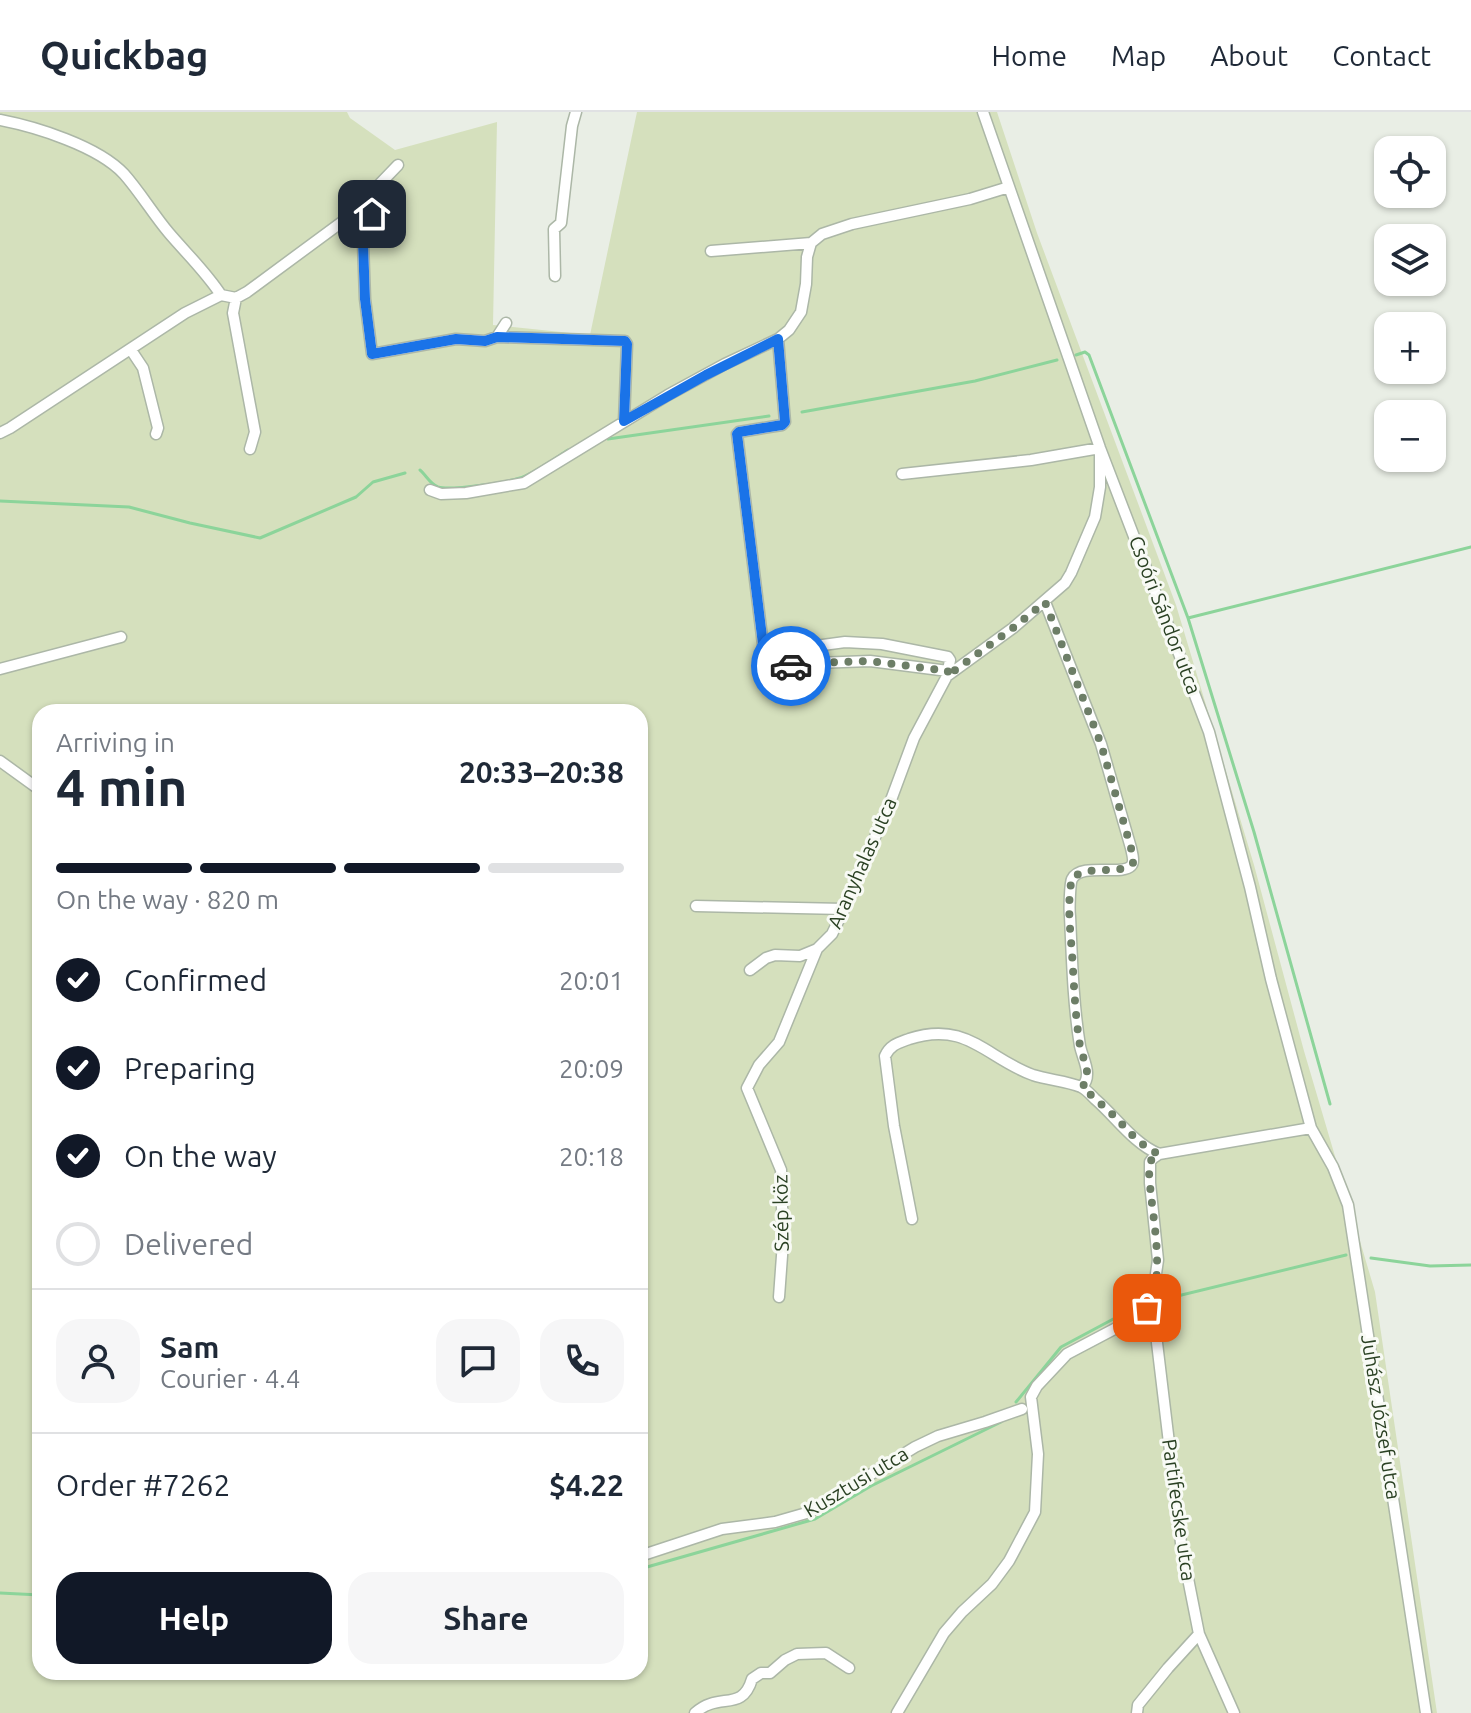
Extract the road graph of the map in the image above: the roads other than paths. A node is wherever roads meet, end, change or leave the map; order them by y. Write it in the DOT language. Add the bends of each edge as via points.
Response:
graph roads {
  1 [pos="576,112"];
  2 [pos="983,112"];
  3 [pos="0,120"];
  4 [pos="398,165"];
  5 [pos="381,185"];
  6 [pos="1009,187"];
  7 [pos="811,243"];
  8 [pos="711,251"];
  9 [pos="555,276"];
  10 [pos="221,295"];
  11 [pos="236,298"];
  12 [pos="506,323"];
  13 [pos="497,337"];
  14 [pos="778,339"];
  15 [pos="131,350"];
  16 [pos="624,421"];
  17 [pos="0,433"];
  18 [pos="156,434"];
  19 [pos="1100,448"];
  20 [pos="250,449"];
  21 [pos="902,474"];
  22 [pos="430,490"];
  23 [pos="1045,602"];
  24 [pos="121,637"];
  25 [pos="764,653"];
  26 [pos="0,669"];
  27 [pos="947,673"];
  28 [pos="0,761"];
  29 [pos="32,784"];
  30 [pos="696,906"];
  31 [pos="844,909"];
  32 [pos="817,949"];
  33 [pos="750,970"];
  34 [pos="1082,1087"];
  35 [pos="747,1088"];
  36 [pos="1311,1128"];
  37 [pos="1159,1154"];
  38 [pos="912,1219"];
  39 [pos="779,1297"];
  40 [pos="1152,1301"];
  41 [pos="1022,1409"];
  42 [pos="648,1553"];
  43 [pos="1199,1634"];
  44 [pos="849,1668"];
  45 [pos="695,1713"];
  46 [pos="897,1713"];
  47 [pos="1137,1713"];
  48 [pos="1234,1713"];
  49 [pos="1426,1713"];
  1 -- 9 [label="street" via="561,223 554,229"];
  2 -- 6 [label="street, Csoóri Sándor utca"];
  3 -- 10 [label="street" via="37,129 111,162"];
  4 -- 5 [label="street"];
  5 -- 11 [label="street" via="346,219"];
  5 -- 13 [label="street" via="363,243 372,354"];
  6 -- 7 [label="street" via="831,230"];
  6 -- 19 [label="street, Csoóri Sándor utca"];
  7 -- 8 [label="street"];
  7 -- 14 [label="street" via="801,312"];
  10 -- 11 [label="street"];
  10 -- 15 [label="street"];
  11 -- 20 [label="street" via="233,313 255,432"];
  12 -- 13 [label="street"];
  13 -- 16 [label="street" via="625,341"];
  14 -- 16 [label="street"];
  14 -- 25 [label="street" via="785,422 737,434"];
  15 -- 17 [label="street"];
  15 -- 18 [label="street" via="143,368"];
  16 -- 22 [label="street" via="524,483 466,493"];
  19 -- 21 [label="street"];
  19 -- 23 [label="street, Aranyhalas utca" via="1095,517 1071,573"];
  19 -- 36 [label="street, Csoóri Sándor utca" via="1209,732"];
  23 -- 27 [label="street, Aranyhalas utca"];
  23 -- 34 [label="street" via="1101,744 1133,863 1125,869 1085,871 1071,882 1075,1012 1088,1076"];
  24 -- 26 [label="street"];
  25 -- 27 [label="street" via="766,669 870,661"];
  25 -- 27 [label="street" via="845,642 882,644 948,657"];
  27 -- 31 [label="street, Aranyhalas utca" via="914,738"];
  28 -- 29 [label="street"];
  30 -- 31 [label="street"];
  31 -- 32 [label="street, Aranyhalas utca" via="832,934"];
  32 -- 33 [label="street" via="800,956 775,955"];
  32 -- 35 [label="street, Aranyhalas utca" via="779,1042"];
  34 -- 37 [label="street"];
  34 -- 38 [label="street" via="1032,1075 956,1036 926,1033 889,1048 885,1056 894,1126"];
  35 -- 39 [label="street, Szép köz" via="781,1170"];
  36 -- 37 [label="street"];
  36 -- 49 [label="street, Juhász József utca" via="1348,1205"];
  37 -- 40 [label="street" via="1150,1162 1158,1260"];
  40 -- 43 [label="street, Partifecske utca" via="1181,1543"];
  40 -- 46 [label="street" via="1122,1325 1067,1354 1037,1386 1031,1397 1038,1454 1035,1512 992,1584 944,1633"];
  41 -- 42 [label="street, Kusztusi utca" via="915,1447 810,1512 722,1529"];
  43 -- 47 [label="street" via="1138,1705"];
  43 -- 48 [label="street, Partifecske utca"];
  44 -- 45 [label="street" via="826,1653 797,1654 752,1679 737,1704 710,1703"];
}
